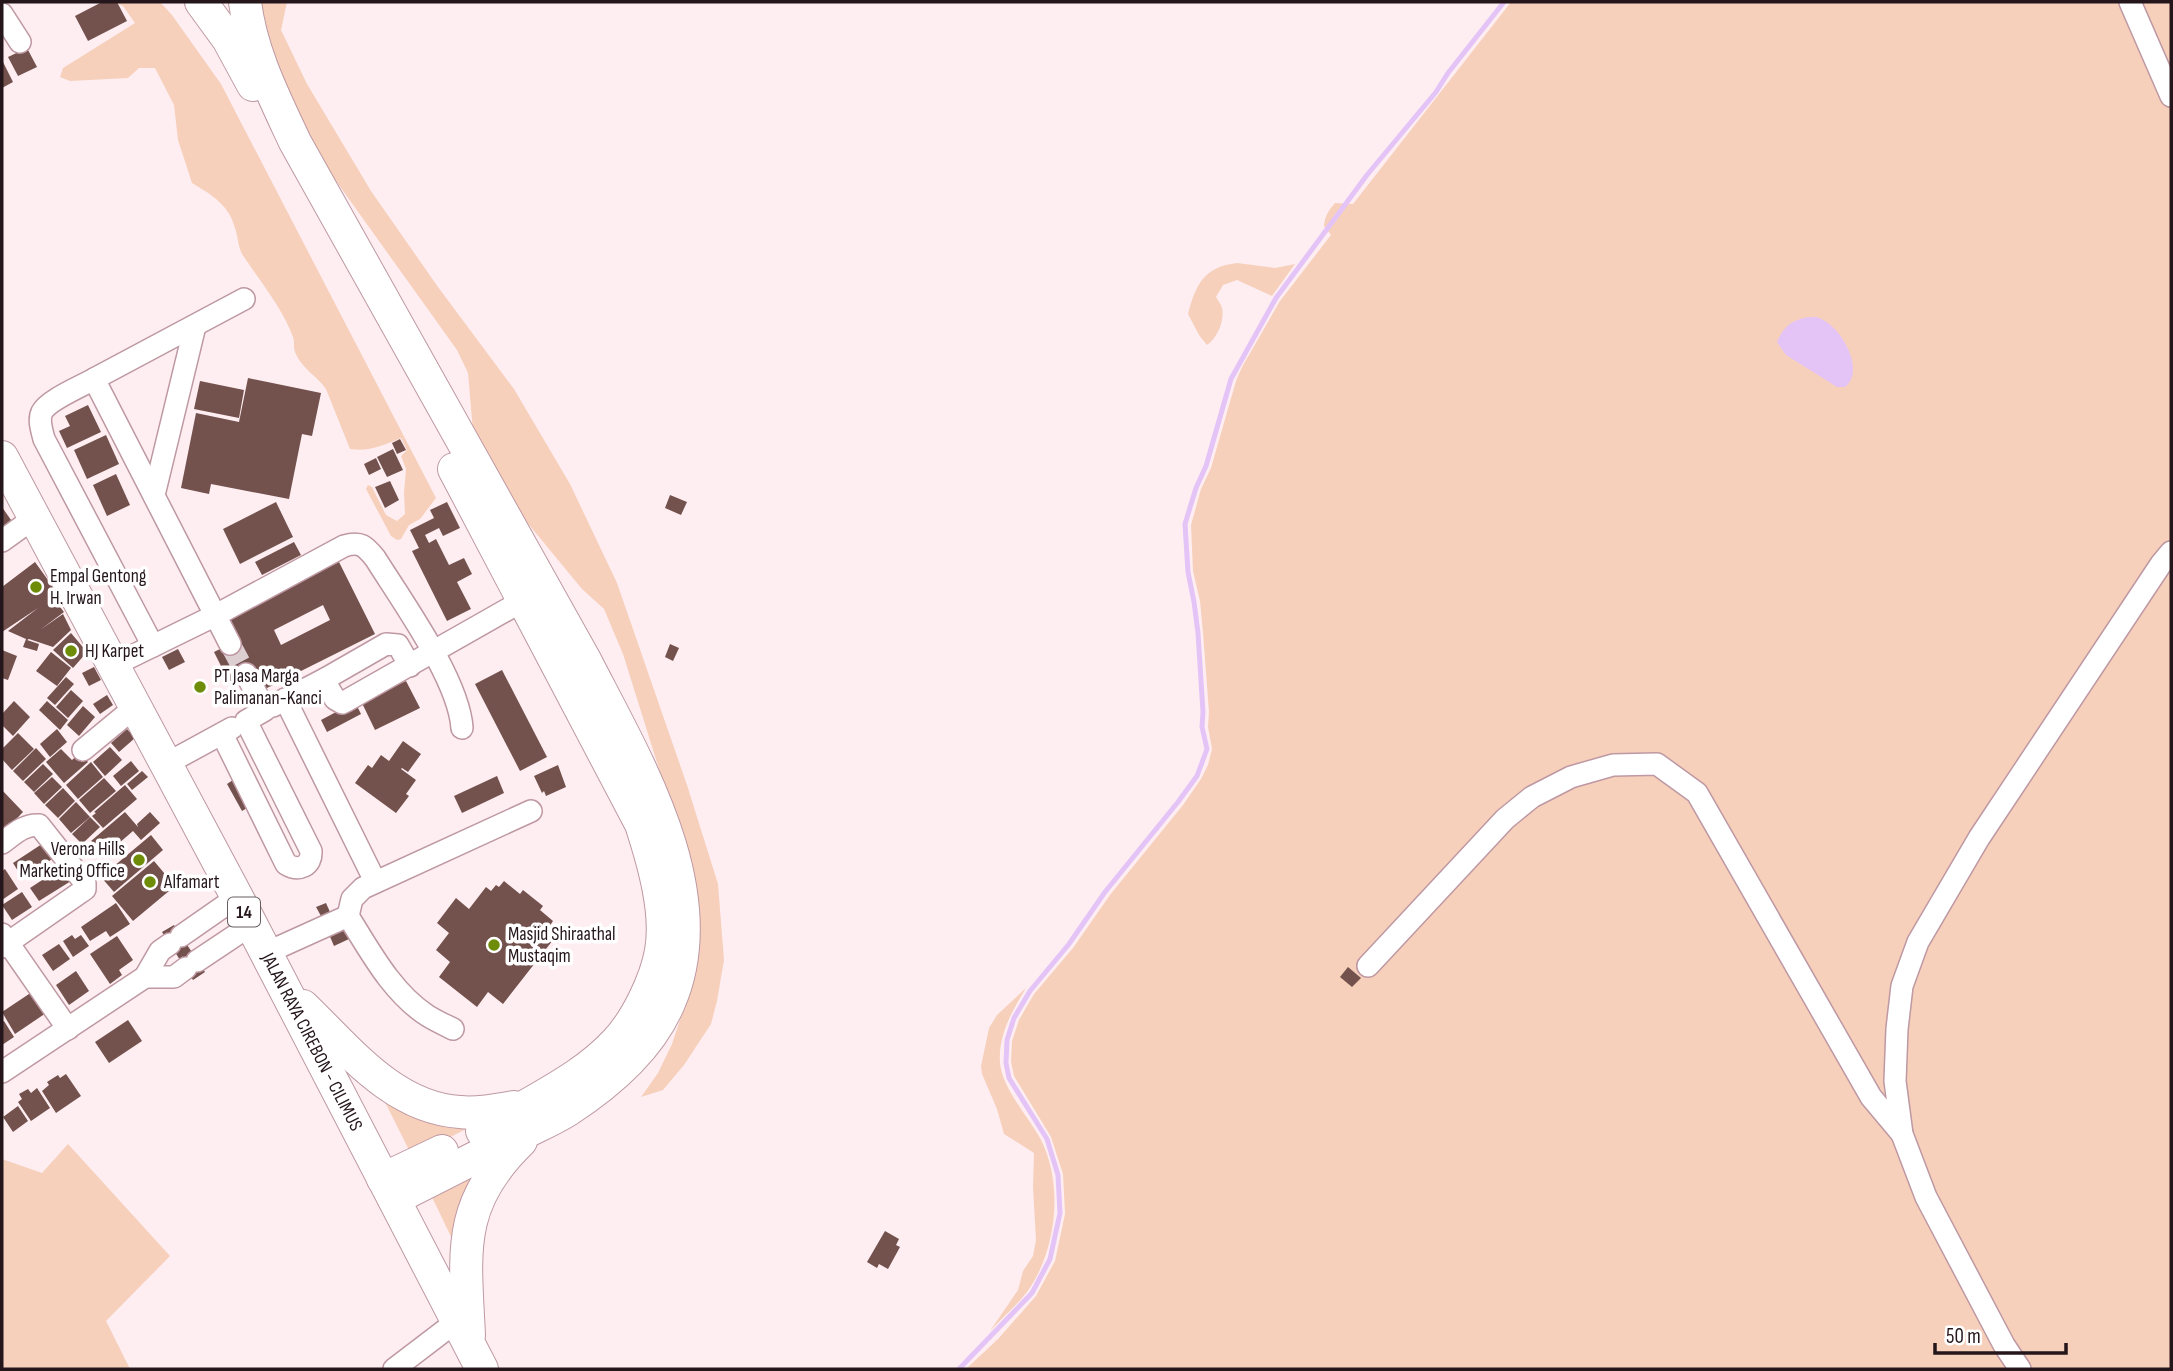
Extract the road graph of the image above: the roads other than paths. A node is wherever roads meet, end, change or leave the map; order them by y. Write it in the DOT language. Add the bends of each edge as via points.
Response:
graph roads {
  1 [pos="201,2"];
  2 [pos="245,2"];
  3 [pos="2130,2"];
  4 [pos="2,14"];
  5 [pos="20,42"];
  6 [pos="2171,96"];
  7 [pos="244,299"];
  8 [pos="195,326"];
  9 [pos="94,379"];
  10 [pos="2,457"];
  11 [pos="154,495"];
  12 [pos="34,518"];
  13 [pos="2,541"];
  14 [pos="2171,552"];
  15 [pos="524,600"];
  16 [pos="216,615"];
  17 [pos="230,644"];
  18 [pos="153,646"];
  19 [pos="433,653"];
  20 [pos="114,665"];
  21 [pos="410,666"];
  22 [pos="246,674"];
  23 [pos="325,679"];
  24 [pos="285,699"];
  25 [pos="135,707"];
  26 [pos="255,716"];
  27 [pos="463,728"];
  28 [pos="222,734"];
  29 [pos="83,750"];
  30 [pos="166,764"];
  31 [pos="531,811"];
  32 [pos="2,843"];
  33 [pos="375,881"];
  34 [pos="237,897"];
  35 [pos="348,916"];
  36 [pos="251,925"];
  37 [pos="4,941"];
  38 [pos="266,953"];
  39 [pos="1368,966"];
  40 [pos="145,977"];
  41 [pos="284,988"];
  42 [pos="68,1029"];
  43 [pos="453,1029"];
  44 [pos="2,1072"];
  45 [pos="532,1116"];
  46 [pos="1902,1134"];
  47 [pos="389,1189"];
  48 [pos="470,1345"];
  49 [pos="394,1369"];
  50 [pos="2020,1369"];
  1 -- 15 [label="highway" via="228,39"];
  2 -- 45 [label="highway" via="266,82 295,142 592,673 657,807 679,874 683,950 669,1004 634,1056 567,1111"];
  3 -- 6 [label="street"];
  4 -- 5 [label="street"];
  7 -- 8 [label="street"];
  8 -- 9 [label="street"];
  8 -- 11 [label="street"];
  9 -- 11 [label="street"];
  9 -- 18 [label="street" via="47,405 41,413 41,429"];
  10 -- 12 [label="highway, JALAN RAYA CIREBON - CILIMUS / 14"];
  11 -- 16 [label="street"];
  12 -- 13 [label="street"];
  12 -- 20 [label="highway, JALAN RAYA CIREBON - CILIMUS / 14"];
  14 -- 46 [label="street" via="2021,772 1918,942 1902,986 1897,1029 1895,1081"];
  15 -- 19 [label="street"];
  15 -- 45 [label="highway" via="641,824 657,875 662,936 654,977 617,1042"];
  16 -- 17 [label="street"];
  16 -- 18 [label="street"];
  16 -- 19 [label="street" via="355,543 375,558"];
  18 -- 20 [label="street"];
  19 -- 21 [label="street"];
  19 -- 27 [label="street" via="462,715"];
  20 -- 25 [label="highway, JALAN RAYA CIREBON - CILIMUS / 14"];
  21 -- 23 [label="street" via="392,643"];
  21 -- 23 [label="street" via="342,703"];
  22 -- 26 [label="street"];
  23 -- 24 [label="street"];
  24 -- 26 [label="street"];
  24 -- 33 [label="street"];
  25 -- 29 [label="street"];
  25 -- 30 [label="highway, JALAN RAYA CIREBON - CILIMUS / 14"];
  26 -- 28 [label="street"];
  26 -- 28 [label="street" via="311,851 311,859 301,868 286,864"];
  28 -- 30 [label="street"];
  30 -- 34 [label="highway, JALAN RAYA CIREBON - CILIMUS / 14"];
  31 -- 33 [label="street"];
  32 -- 37 [label="street" via="24,828 39,825 85,883 81,892"];
  33 -- 35 [label="street" via="352,899"];
  34 -- 36 [label="highway, JALAN RAYA CIREBON - CILIMUS / 14"];
  34 -- 40 [label="street" via="160,951"];
  35 -- 38 [label="street"];
  35 -- 43 [label="street" via="392,983 427,1016"];
  36 -- 38 [label="highway, JALAN RAYA CIREBON - CILIMUS / 14"];
  36 -- 40 [label="street" via="174,976"];
  37 -- 42 [label="street"];
  38 -- 41 [label="highway, JALAN RAYA CIREBON - CILIMUS / 14"];
  39 -- 46 [label="street" via="1505,819 1532,797 1613,765 1657,764 1697,793 1871,1097"];
  40 -- 42 [label="street"];
  41 -- 45 [label="highway" via="401,1094 440,1110"];
  41 -- 47 [label="highway, JALAN RAYA CIREBON - CILIMUS / 14"];
  42 -- 44 [label="street"];
  45 -- 47 [label="highway"];
  45 -- 48 [label="highway" via="476,1202 467,1239"];
  46 -- 50 [label="street" via="1926,1197"];
  47 -- 48 [label="highway, JALAN RAYA CIREBON - CILIMUS / 14"];
  48 -- 49 [label="street"];
}
